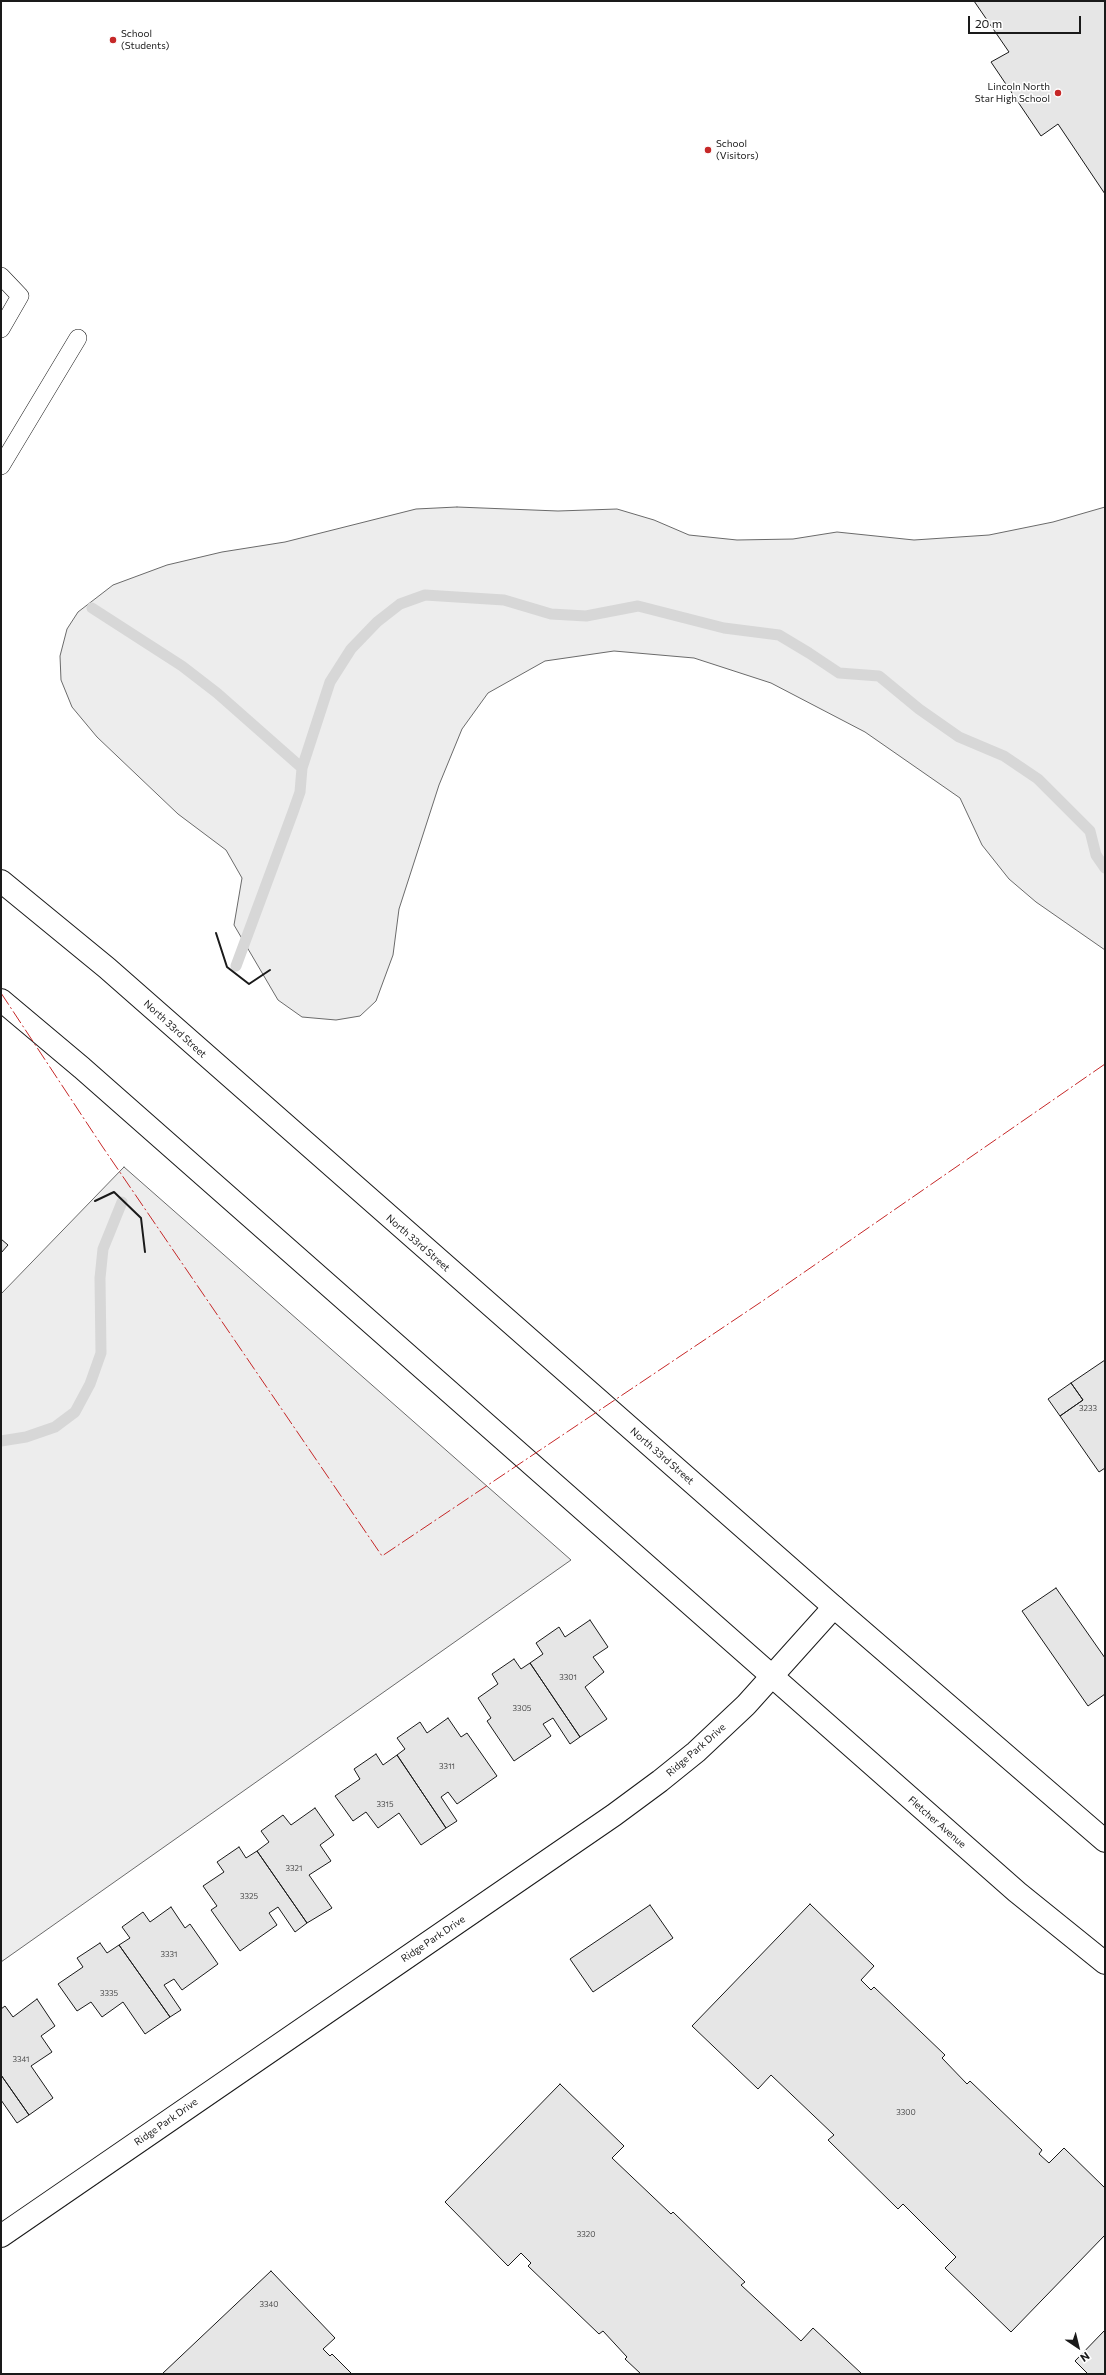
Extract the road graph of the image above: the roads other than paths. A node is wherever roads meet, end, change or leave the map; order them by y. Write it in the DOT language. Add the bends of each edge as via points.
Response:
graph roads {
  1 [pos="1,276"];
  2 [pos="1,329"];
  3 [pos="78,338"];
  4 [pos="1,466"];
  5 [pos="1,881"];
  6 [pos="1,1000"];
  7 [pos="834,1606"];
  8 [pos="772,1677"];
  9 [pos="1105,1841"];
  10 [pos="1105,1963"];
  11 [pos="1,2236"];
  1 -- 2 [label="lane" via="20,296"];
  3 -- 4 [label="lane"];
  5 -- 7 [label="main road, North 33rd Street" via="107,968"];
  6 -- 8 [label="main road" via="82,1068"];
  7 -- 8 [label="main road, Ridge Park Drive"];
  7 -- 9 [label="main road"];
  8 -- 10 [label="main road, Fletcher Avenue" via="1017,1892"];
  8 -- 11 [label="main road, Ridge Park Drive" via="696,1752 614,1815"];
}
